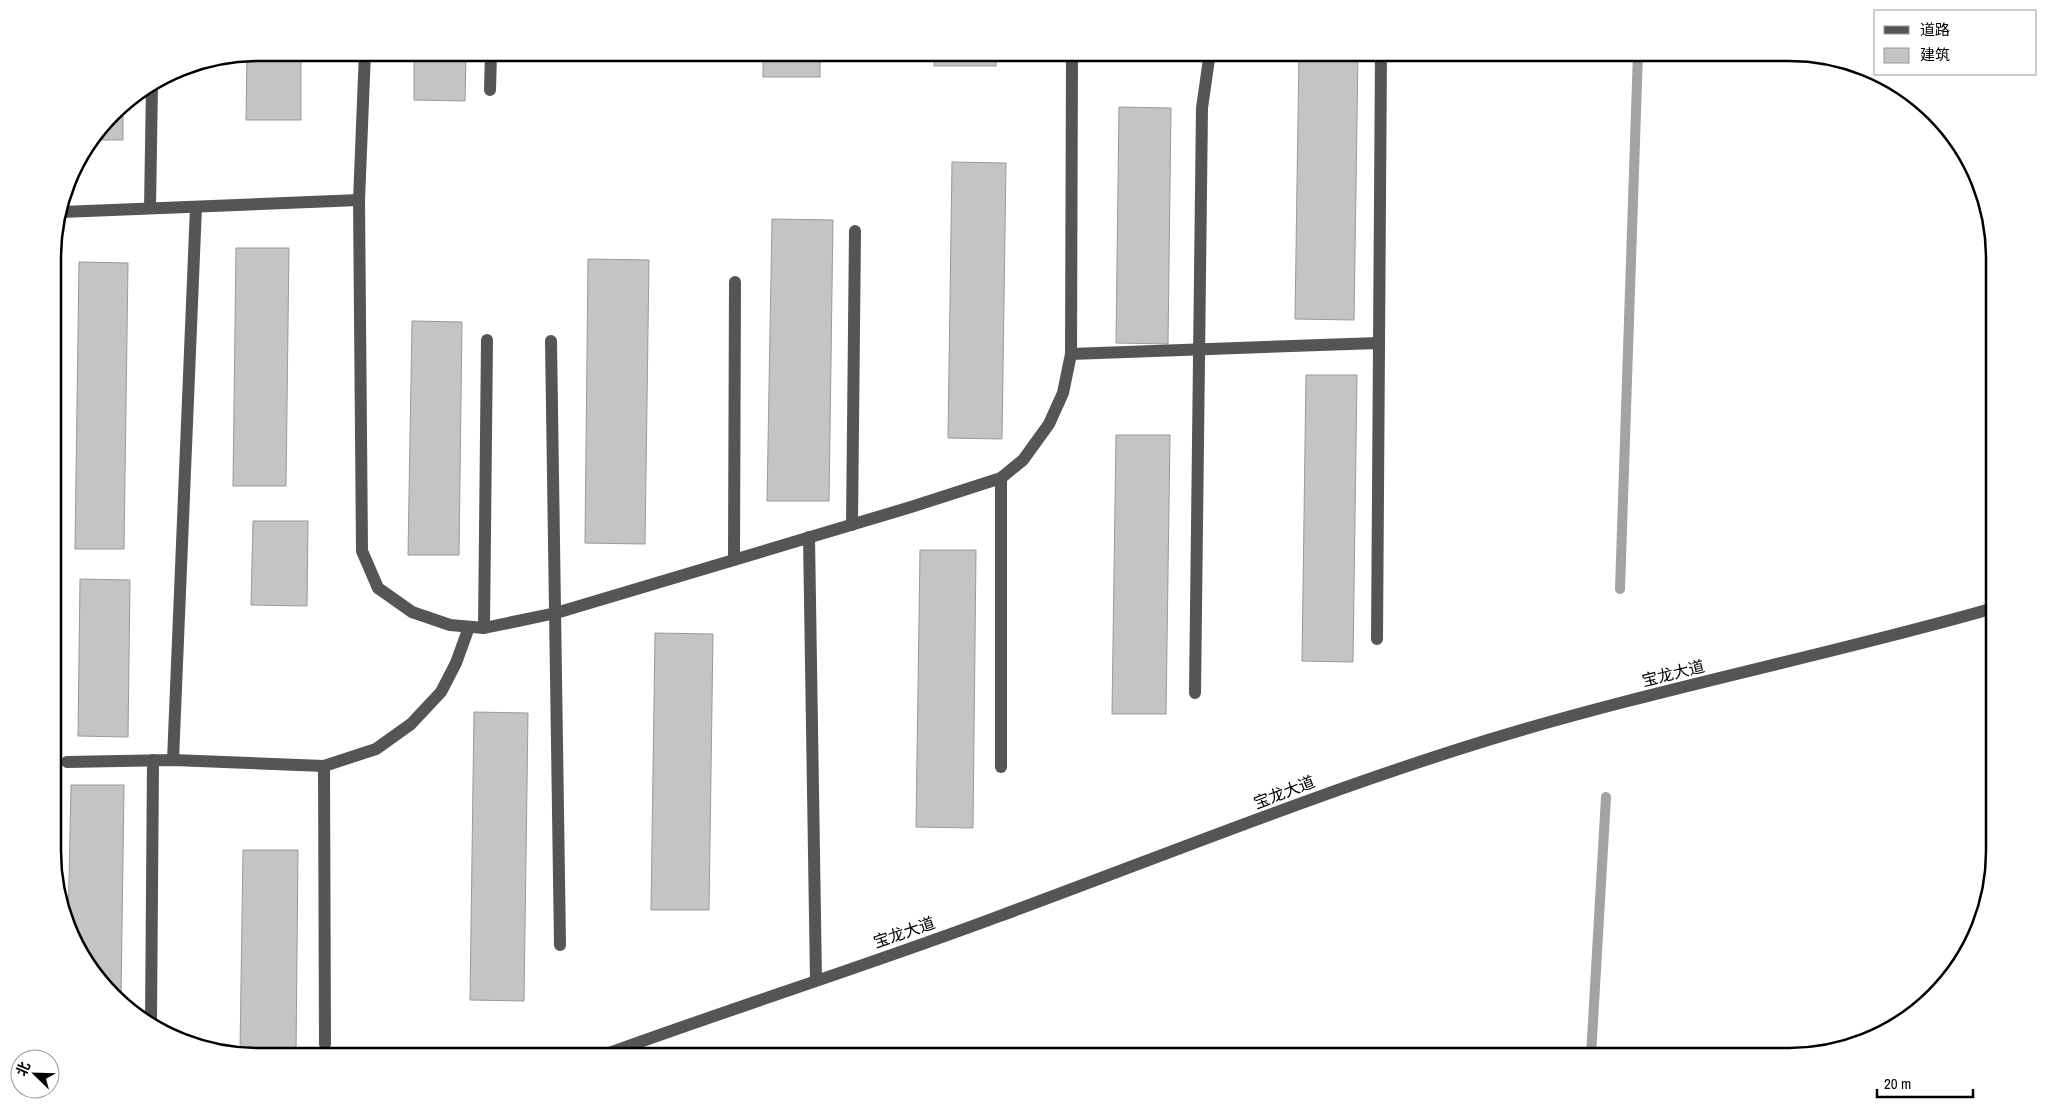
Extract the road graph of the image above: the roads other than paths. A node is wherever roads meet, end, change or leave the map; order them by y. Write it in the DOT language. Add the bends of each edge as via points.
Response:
graph roads {
  1 [pos="365,61"];
  2 [pos="491,61"];
  3 [pos="1072,61"];
  4 [pos="1209,61"];
  5 [pos="1381,61"];
  6 [pos="490,90"];
  7 [pos="152,93"];
  8 [pos="359,200"];
  9 [pos="196,207"];
  10 [pos="150,208"];
  11 [pos="67,212"];
  12 [pos="855,230"];
  13 [pos="735,282"];
  14 [pos="487,340"];
  15 [pos="552,340"];
  16 [pos="1378,343"];
  17 [pos="1198,350"];
  18 [pos="1071,354"];
  19 [pos="1001,478"];
  20 [pos="852,525"];
  21 [pos="809,538"];
  22 [pos="734,560"];
  23 [pos="1986,610"];
  24 [pos="556,613"];
  25 [pos="469,627"];
  26 [pos="484,628"];
  27 [pos="1377,639"];
  28 [pos="1195,694"];
  29 [pos="153,760"];
  30 [pos="173,760"];
  31 [pos="67,762"];
  32 [pos="324,766"];
  33 [pos="1001,767"];
  34 [pos="560,945"];
  35 [pos="816,980"];
  36 [pos="151,1015"];
  37 [pos="325,1044"];
  38 [pos="624,1048"];
  1 -- 8 [label="street"];
  2 -- 6 [label="street"];
  3 -- 18 [label="street"];
  4 -- 17 [label="street" via="1202,108"];
  5 -- 16 [label="street"];
  7 -- 10 [label="street"];
  8 -- 9 [label="street"];
  8 -- 25 [label="street" via="362,551 378,588 412,612 450,625"];
  9 -- 10 [label="street"];
  9 -- 30 [label="street"];
  10 -- 11 [label="street"];
  12 -- 20 [label="street"];
  13 -- 22 [label="street"];
  14 -- 26 [label="street"];
  15 -- 24 [label="street"];
  16 -- 17 [label="street"];
  16 -- 27 [label="street"];
  17 -- 18 [label="street"];
  17 -- 28 [label="street"];
  18 -- 19 [label="street" via="1063,393 1049,424 1023,460"];
  19 -- 20 [label="street"];
  19 -- 33 [label="street"];
  20 -- 21 [label="street"];
  21 -- 22 [label="street"];
  21 -- 35 [label="street"];
  22 -- 24 [label="street"];
  23 -- 35 [label="street, 宝龙大道" via="1902,634 1578,713 1484,742 1342,788 1002,915"];
  24 -- 26 [label="street"];
  24 -- 34 [label="street"];
  25 -- 26 [label="street"];
  25 -- 32 [label="street" via="441,692 412,724 376,749"];
  29 -- 30 [label="street"];
  29 -- 31 [label="street"];
  29 -- 36 [label="street"];
  30 -- 32 [label="street"];
  32 -- 37 [label="street"];
  35 -- 38 [label="street, 宝龙大道"];
}
